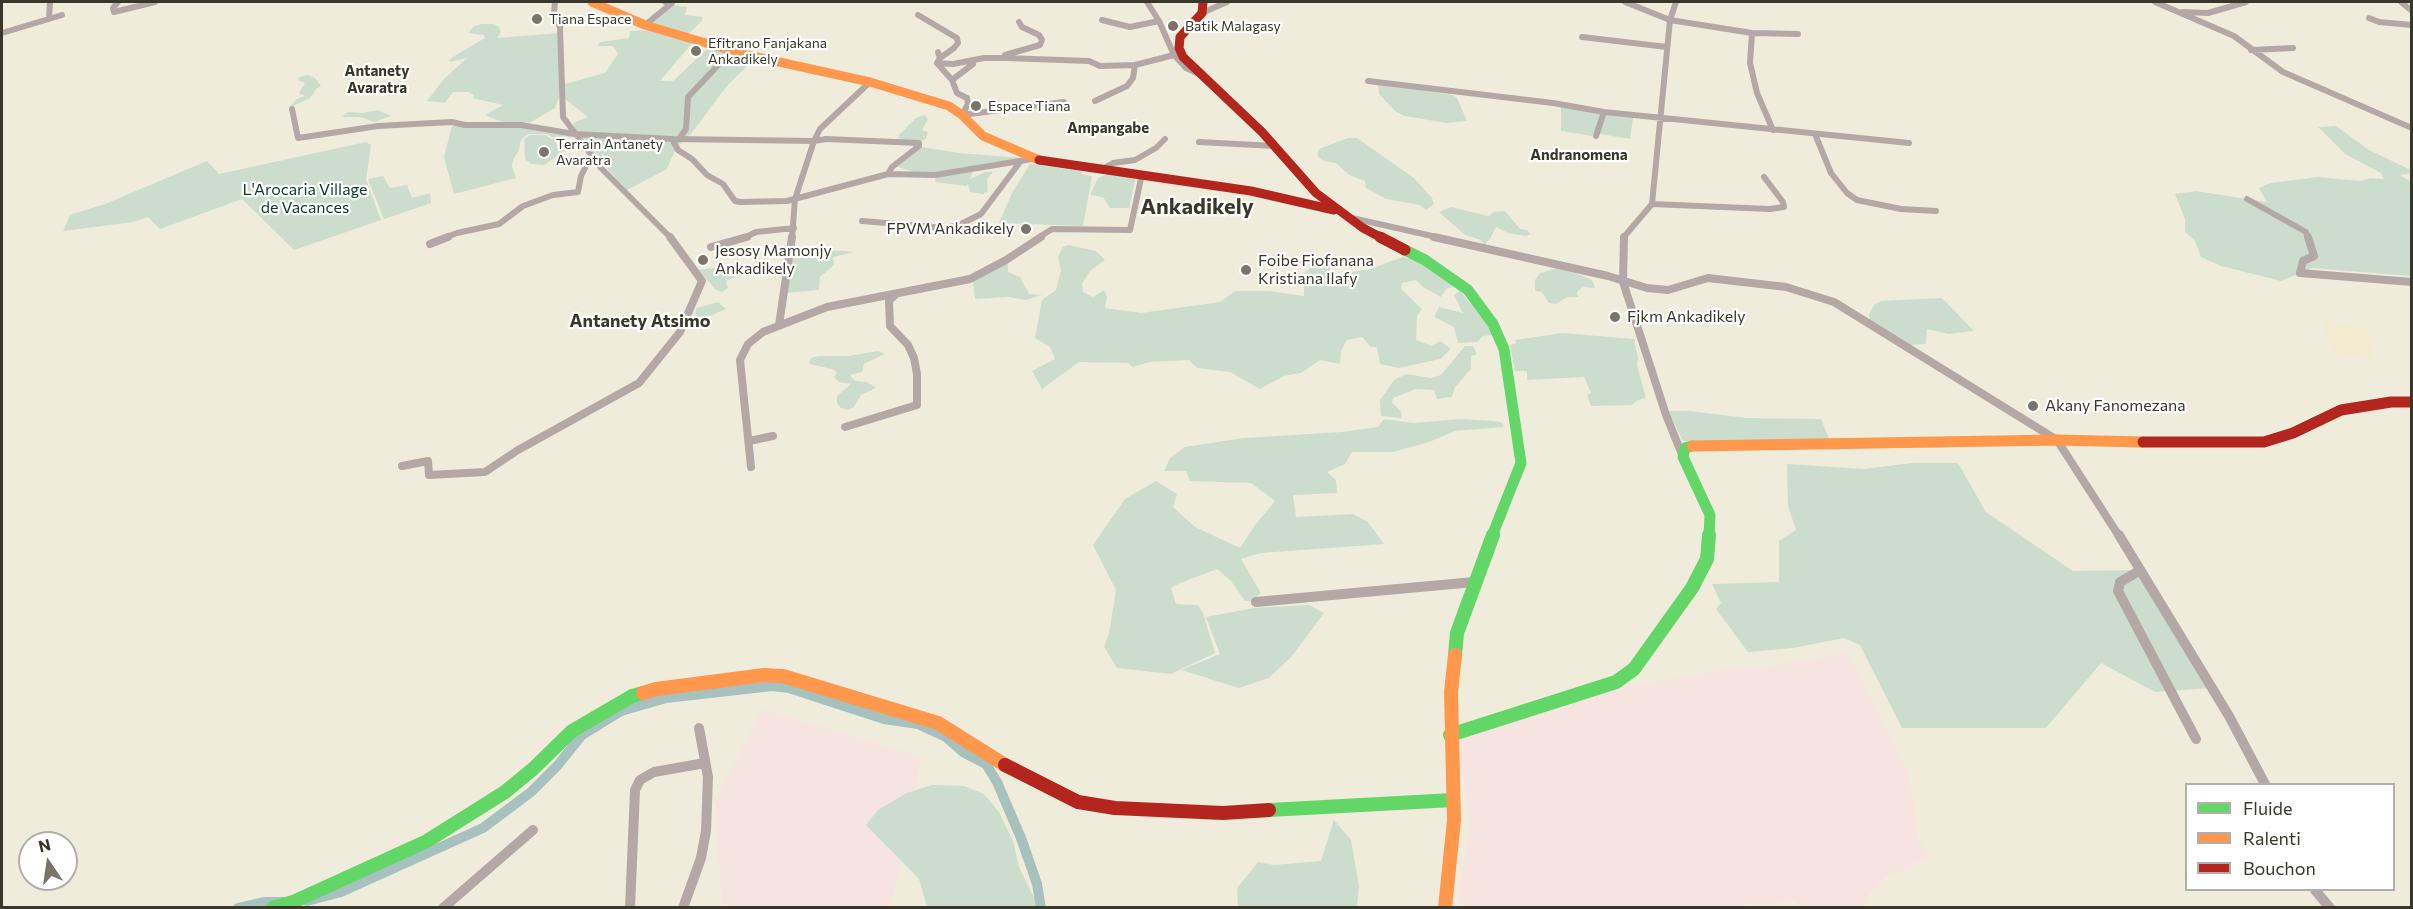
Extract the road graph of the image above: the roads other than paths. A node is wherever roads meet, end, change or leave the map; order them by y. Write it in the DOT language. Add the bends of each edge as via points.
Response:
graph roads {
  1 [pos="50,2"];
  2 [pos="118,2"];
  3 [pos="155,2"];
  4 [pos="555,2"];
  5 [pos="592,2"];
  6 [pos="665,2"];
  7 [pos="1147,2"];
  8 [pos="1227,2"];
  9 [pos="1625,2"];
  10 [pos="1676,2"];
  11 [pos="2155,2"];
  12 [pos="2246,2"];
  13 [pos="2401,2"];
  14 [pos="1203,7"];
  15 [pos="2176,11"];
  16 [pos="2412,11"];
  17 [pos="62,15"];
  18 [pos="918,15"];
  19 [pos="49,18"];
  20 [pos="2369,18"];
  21 [pos="1102,20"];
  22 [pos="1670,20"];
  23 [pos="1159,21"];
  24 [pos="1019,22"];
  25 [pos="645,25"];
  26 [pos="2412,25"];
  27 [pos="2,33"];
  28 [pos="1752,33"];
  29 [pos="1798,34"];
  30 [pos="1582,37"];
  31 [pos="1667,47"];
  32 [pos="2293,48"];
  33 [pos="2251,50"];
  34 [pos="743,54"];
  35 [pos="1174,55"];
  36 [pos="938,58"];
  37 [pos="984,58"];
  38 [pos="1136,65"];
  39 [pos="1205,77"];
  40 [pos="952,80"];
  41 [pos="1368,81"];
  42 [pos="870,82"];
  43 [pos="1095,101"];
  44 [pos="1064,102"];
  45 [pos="292,109"];
  46 [pos="1604,112"];
  47 [pos="962,115"];
  48 [pos="1661,118"];
  49 [pos="2412,128"];
  50 [pos="1773,130"];
  51 [pos="574,134"];
  52 [pos="1815,134"];
  53 [pos="1596,136"];
  54 [pos="675,139"];
  55 [pos="1165,139"];
  56 [pos="814,141"];
  57 [pos="1199,142"];
  58 [pos="1909,143"];
  59 [pos="1275,146"];
  60 [pos="591,156"];
  61 [pos="1026,160"];
  62 [pos="1104,168"];
  63 [pos="888,174"];
  64 [pos="1142,174"];
  65 [pos="1764,177"];
  66 [pos="2247,198"];
  67 [pos="795,199"];
  68 [pos="1652,204"];
  69 [pos="1936,211"];
  70 [pos="1343,214"];
  71 [pos="862,221"];
  72 [pos="794,228"];
  73 [pos="430,244"];
  74 [pos="711,247"];
  75 [pos="1623,282"];
  76 [pos="2412,282"];
  77 [pos="895,295"];
  78 [pos="779,325"];
  79 [pos="2412,402"];
  80 [pos="845,427"];
  81 [pos="773,436"];
  82 [pos="2057,440"];
  83 [pos="749,441"];
  84 [pos="1683,457"];
  85 [pos="402,466"];
  86 [pos="751,467"];
  87 [pos="2139,571"];
  88 [pos="1474,582"];
  89 [pos="1256,602"];
  90 [pos="699,728"];
  91 [pos="1450,735"];
  92 [pos="2196,739"];
  93 [pos="705,763"];
  94 [pos="2264,783"];
  95 [pos="1453,800"];
  96 [pos="533,830"];
  97 [pos="2316,891"];
  98 [pos="273,908"];
  99 [pos="443,908"];
  100 [pos="630,908"];
  101 [pos="683,908"];
  102 [pos="1445,908"];
  103 [pos="2330,908"];
  1 -- 19 [label="street"];
  2 -- 3 [label="street" via="114,12"];
  4 -- 51 [label="street" via="554,13 560,27 563,117"];
  5 -- 25 [label="street"];
  6 -- 25 [label="street" via="672,3"];
  7 -- 23 [label="street"];
  8 -- 14 [label="street"];
  9 -- 22 [label="street"];
  10 -- 22 [label="street"];
  11 -- 15 [label="street"];
  12 -- 15 [label="street" via="2208,14"];
  13 -- 16 [label="street"];
  14 -- 39 [label="street" via="1182,34 1179,48 1183,57"];
  15 -- 33 [label="street" via="2234,36"];
  17 -- 19 [label="street"];
  18 -- 36 [label="street" via="957,38 954,48"];
  19 -- 27 [label="street"];
  20 -- 26 [label="street"];
  21 -- 23 [label="street" via="1130,27"];
  22 -- 28 [label="street"];
  22 -- 31 [label="street"];
  23 -- 35 [label="street"];
  24 -- 37 [label="street" via="1039,34 1040,45"];
  25 -- 34 [label="street"];
  28 -- 29 [label="street"];
  28 -- 50 [label="street" via="1750,63 1757,93"];
  30 -- 31 [label="street"];
  31 -- 48 [label="street"];
  32 -- 33 [label="street"];
  33 -- 49 [label="street" via="2283,72"];
  34 -- 42 [label="street"];
  34 -- 54 [label="street" via="723,60 688,97 686,129"];
  35 -- 38 [label="street"];
  35 -- 39 [label="street" via="1186,68"];
  36 -- 37 [label="street" via="968,62"];
  36 -- 40 [label="street"];
  37 -- 38 [label="street"];
  37 -- 40 [label="street"];
  38 -- 43 [label="street" via="1127,86"];
  39 -- 59 [label="street"];
  40 -- 47 [label="street" via="957,93 967,98"];
  41 -- 46 [label="street"];
  42 -- 47 [label="street" via="949,106"];
  42 -- 56 [label="street" via="820,129"];
  44 -- 47 [label="street"];
  45 -- 51 [label="street" via="298,138 378,126 452,122 539,127"];
  46 -- 48 [label="street"];
  46 -- 53 [label="street"];
  47 -- 61 [label="street" via="983,136"];
  48 -- 50 [label="street"];
  48 -- 68 [label="street"];
  50 -- 52 [label="street"];
  51 -- 54 [label="street"];
  51 -- 60 [label="street"];
  52 -- 58 [label="street"];
  52 -- 69 [label="street" via="1831,173 1847,194 1857,200 1901,209"];
  54 -- 56 [label="street"];
  54 -- 67 [label="street" via="678,150 723,184 735,201"];
  55 -- 62 [label="street" via="1134,160"];
  56 -- 63 [label="street" via="919,143"];
  56 -- 67 [label="street"];
  57 -- 59 [label="street"];
  59 -- 70 [label="street" via="1316,193"];
  60 -- 73 [label="street" via="578,192 553,195 523,206 499,224 457,233"];
  60 -- 85 [label="street" via="675,242 702,281 680,332 639,383 485,472 429,475 428,461"];
  61 -- 62 [label="street"];
  61 -- 63 [label="street" via="935,175"];
  61 -- 71 [label="street" via="981,214 959,225 945,228"];
  62 -- 64 [label="street"];
  63 -- 67 [label="street"];
  64 -- 70 [label="street" via="1251,191"];
  64 -- 77 [label="street" via="1130,230 1052,229 970,279"];
  65 -- 68 [label="street" via="1784,207"];
  66 -- 76 [label="street" via="2306,232 2314,256 2303,261 2300,273"];
  67 -- 72 [label="street"];
  68 -- 75 [label="street" via="1624,236"];
  70 -- 75 [label="street"];
  70 -- 88 [label="street" via="1425,260 1468,291 1493,324 1504,349 1521,463"];
  72 -- 74 [label="street" via="756,232"];
  72 -- 78 [label="street"];
  75 -- 82 [label="street" via="1668,290 1708,279 1746,281 1786,287 1834,302"];
  75 -- 84 [label="street"];
  77 -- 78 [label="street" via="827,307"];
  77 -- 80 [label="street" via="889,301 890,326 914,358 917,405"];
  78 -- 83 [label="street" via="748,344 740,360"];
  79 -- 82 [label="street" via="2341,411 2264,442"];
  81 -- 83 [label="street"];
  82 -- 84 [label="street" via="1694,446 1684,448"];
  82 -- 87 [label="street"];
  83 -- 86 [label="street"];
  84 -- 91 [label="street" via="1710,515 1707,559 1692,588 1634,669 1617,682"];
  87 -- 92 [label="street" via="2120,582 2118,591"];
  87 -- 94 [label="street" via="2229,716"];
  88 -- 89 [label="street"];
  88 -- 91 [label="street" via="1457,633"];
  90 -- 93 [label="street"];
  91 -- 95 [label="street"];
  93 -- 100 [label="street" via="654,772 640,780 636,790"];
  93 -- 101 [label="street" via="706,831"];
  95 -- 98 [label="street" via="1233,813 1115,808 1078,802 993,759 938,723 783,676 764,675 656,689 632,696 572,731 506,792 427,841"];
  95 -- 102 [label="street"];
  96 -- 99 [label="street"];
  97 -- 103 [label="street"];
}
